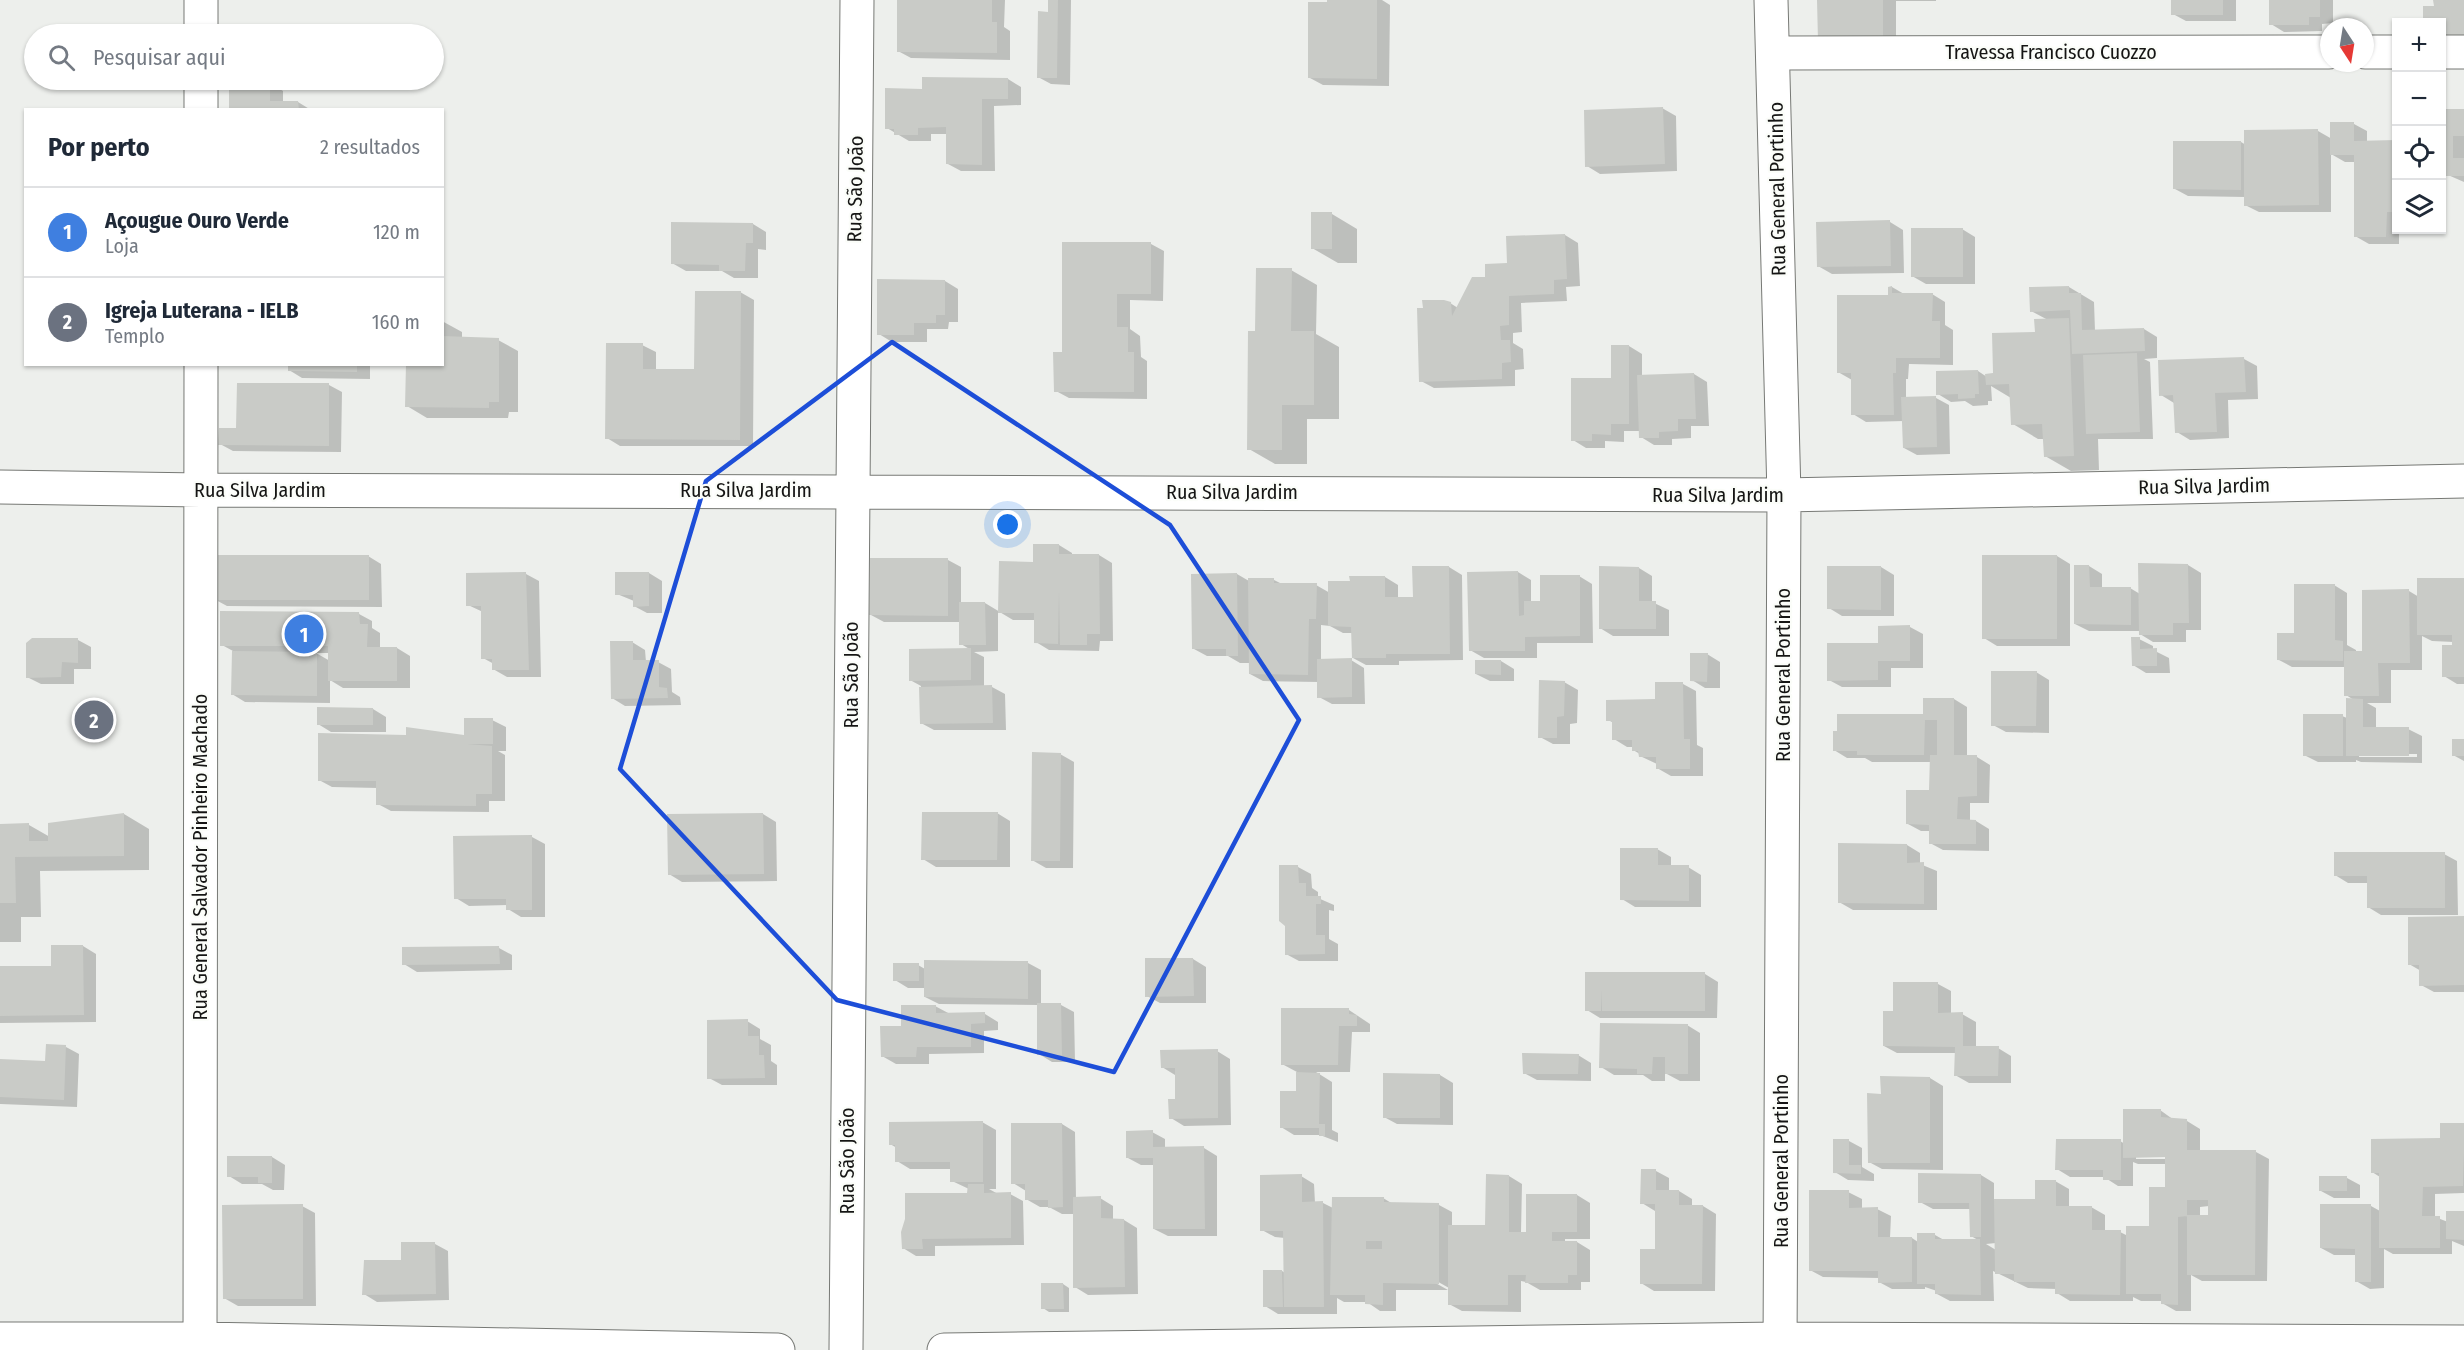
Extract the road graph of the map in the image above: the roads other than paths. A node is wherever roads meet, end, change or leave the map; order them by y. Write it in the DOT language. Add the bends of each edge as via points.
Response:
graph roads {
  1 [pos="201,0"];
  2 [pos="857,0"];
  3 [pos="1771,0"];
  4 [pos="201,24"];
  5 [pos="2320,52"];
  6 [pos="2374,52"];
  7 [pos="2392,52"];
  8 [pos="2446,52"];
  9 [pos="2464,52"];
  10 [pos="1774,53"];
  11 [pos="201,90"];
  12 [pos="201,108"];
  13 [pos="201,366"];
  14 [pos="2464,481"];
  15 [pos="0,487"];
  16 [pos="201,490"];
  17 [pos="852,490"];
  18 [pos="1784,495"];
  19 [pos="0,1339"];
  20 [pos="2464,1342"];
  21 [pos="200,1345"];
  22 [pos="1780,1345"];
  23 [pos="778,1350"];
  24 [pos="846,1350"];
  25 [pos="944,1350"];
  1 -- 4 [label="street"];
  2 -- 17 [label="street, Rua São João"];
  3 -- 10 [label="street, Rua General Portinho"];
  5 -- 10 [label="street, Travessa Francisco Cuozzo"];
  6 -- 7 [label="street"];
  8 -- 9 [label="street"];
  10 -- 18 [label="street, Rua General Portinho"];
  11 -- 12 [label="street"];
  13 -- 16 [label="street, Rua General Salvador Pinheiro Machado"];
  14 -- 18 [label="street, Rua Silva Jardim"];
  15 -- 16 [label="street, Rua Silva Jardim"];
  16 -- 17 [label="street, Rua Silva Jardim"];
  16 -- 21 [label="street, Rua General Salvador Pinheiro Machado"];
  17 -- 18 [label="street, Rua Silva Jardim"];
  17 -- 24 [label="street, Rua São João"];
  18 -- 22 [label="street, Rua General Portinho"];
  19 -- 21 [label="street"];
  20 -- 22 [label="street"];
  21 -- 23 [label="street"];
  22 -- 25 [label="street"];
}
